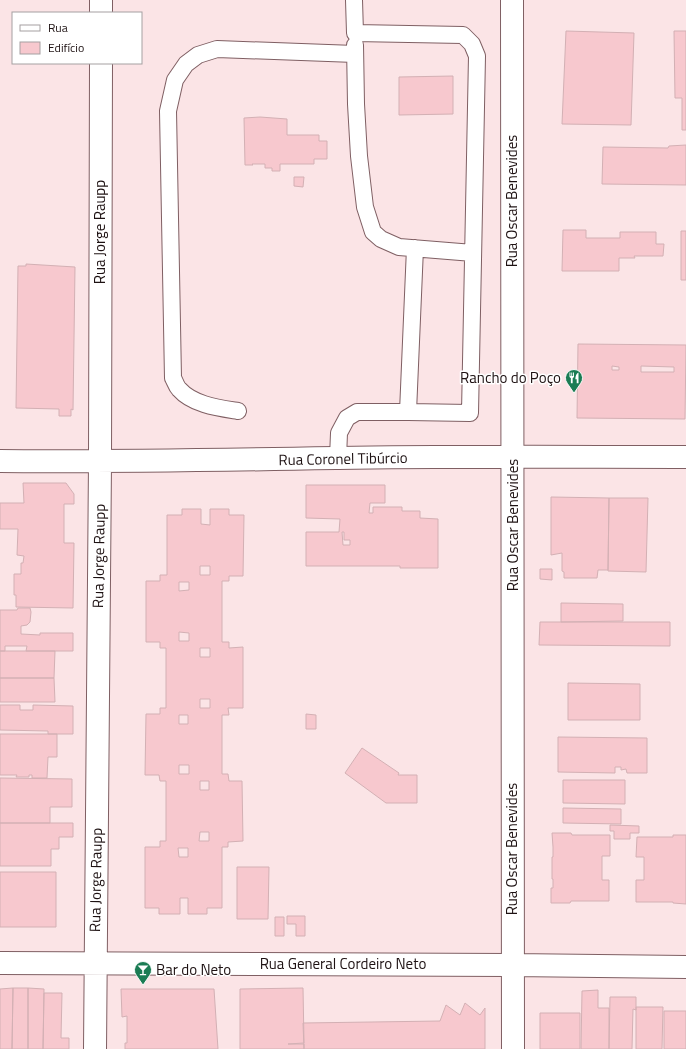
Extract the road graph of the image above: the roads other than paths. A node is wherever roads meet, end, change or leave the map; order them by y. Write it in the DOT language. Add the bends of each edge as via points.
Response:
graph roads {
  1 [pos="101,0"];
  2 [pos="354,0"];
  3 [pos="512,0"];
  4 [pos="101,12"];
  5 [pos="355,33"];
  6 [pos="355,54"];
  7 [pos="101,64"];
  8 [pos="415,248"];
  9 [pos="473,253"];
  10 [pos="238,411"];
  11 [pos="408,412"];
  12 [pos="513,457"];
  13 [pos="686,457"];
  14 [pos="338,458"];
  15 [pos="0,461"];
  16 [pos="100,462"];
  17 [pos="0,963"];
  18 [pos="95,964"];
  19 [pos="512,965"];
  20 [pos="686,967"];
  21 [pos="95,1049"];
  22 [pos="513,1049"];
  1 -- 4 [label="street"];
  2 -- 5 [label="lane"];
  3 -- 12 [label="street, Rua Oscar Benevides"];
  5 -- 6 [label="lane"];
  5 -- 9 [label="lane" via="463,35 472,44 477,56"];
  6 -- 8 [label="lane" via="359,156 365,207 373,232 381,239 399,246"];
  6 -- 10 [label="lane" via="217,49 198,55 186,64 175,80 168,111 173,378 178,389 191,399 216,408"];
  7 -- 16 [label="street, Rua Jorge Raupp"];
  8 -- 9 [label="lane"];
  8 -- 11 [label="lane"];
  9 -- 11 [label="lane" via="470,413"];
  11 -- 14 [label="lane" via="357,412 347,418 340,433"];
  12 -- 13 [label="street, Rua Coronel Tibúrcio"];
  12 -- 14 [label="street, Rua Coronel Tibúrcio"];
  12 -- 19 [label="street, Rua Oscar Benevides"];
  14 -- 16 [label="street, Rua Coronel Tibúrcio"];
  15 -- 16 [label="street, Rua Coronel Tibúrcio"];
  16 -- 18 [label="street, Rua Jorge Raupp"];
  17 -- 18 [label="street, Rua General Cordeiro Neto"];
  18 -- 19 [label="street, Rua General Cordeiro Neto"];
  18 -- 21 [label="street, Rua Jorge Raupp"];
  19 -- 20 [label="street, Rua General Cordeiro Neto"];
  19 -- 22 [label="street, Rua Oscar Benevides"];
}
